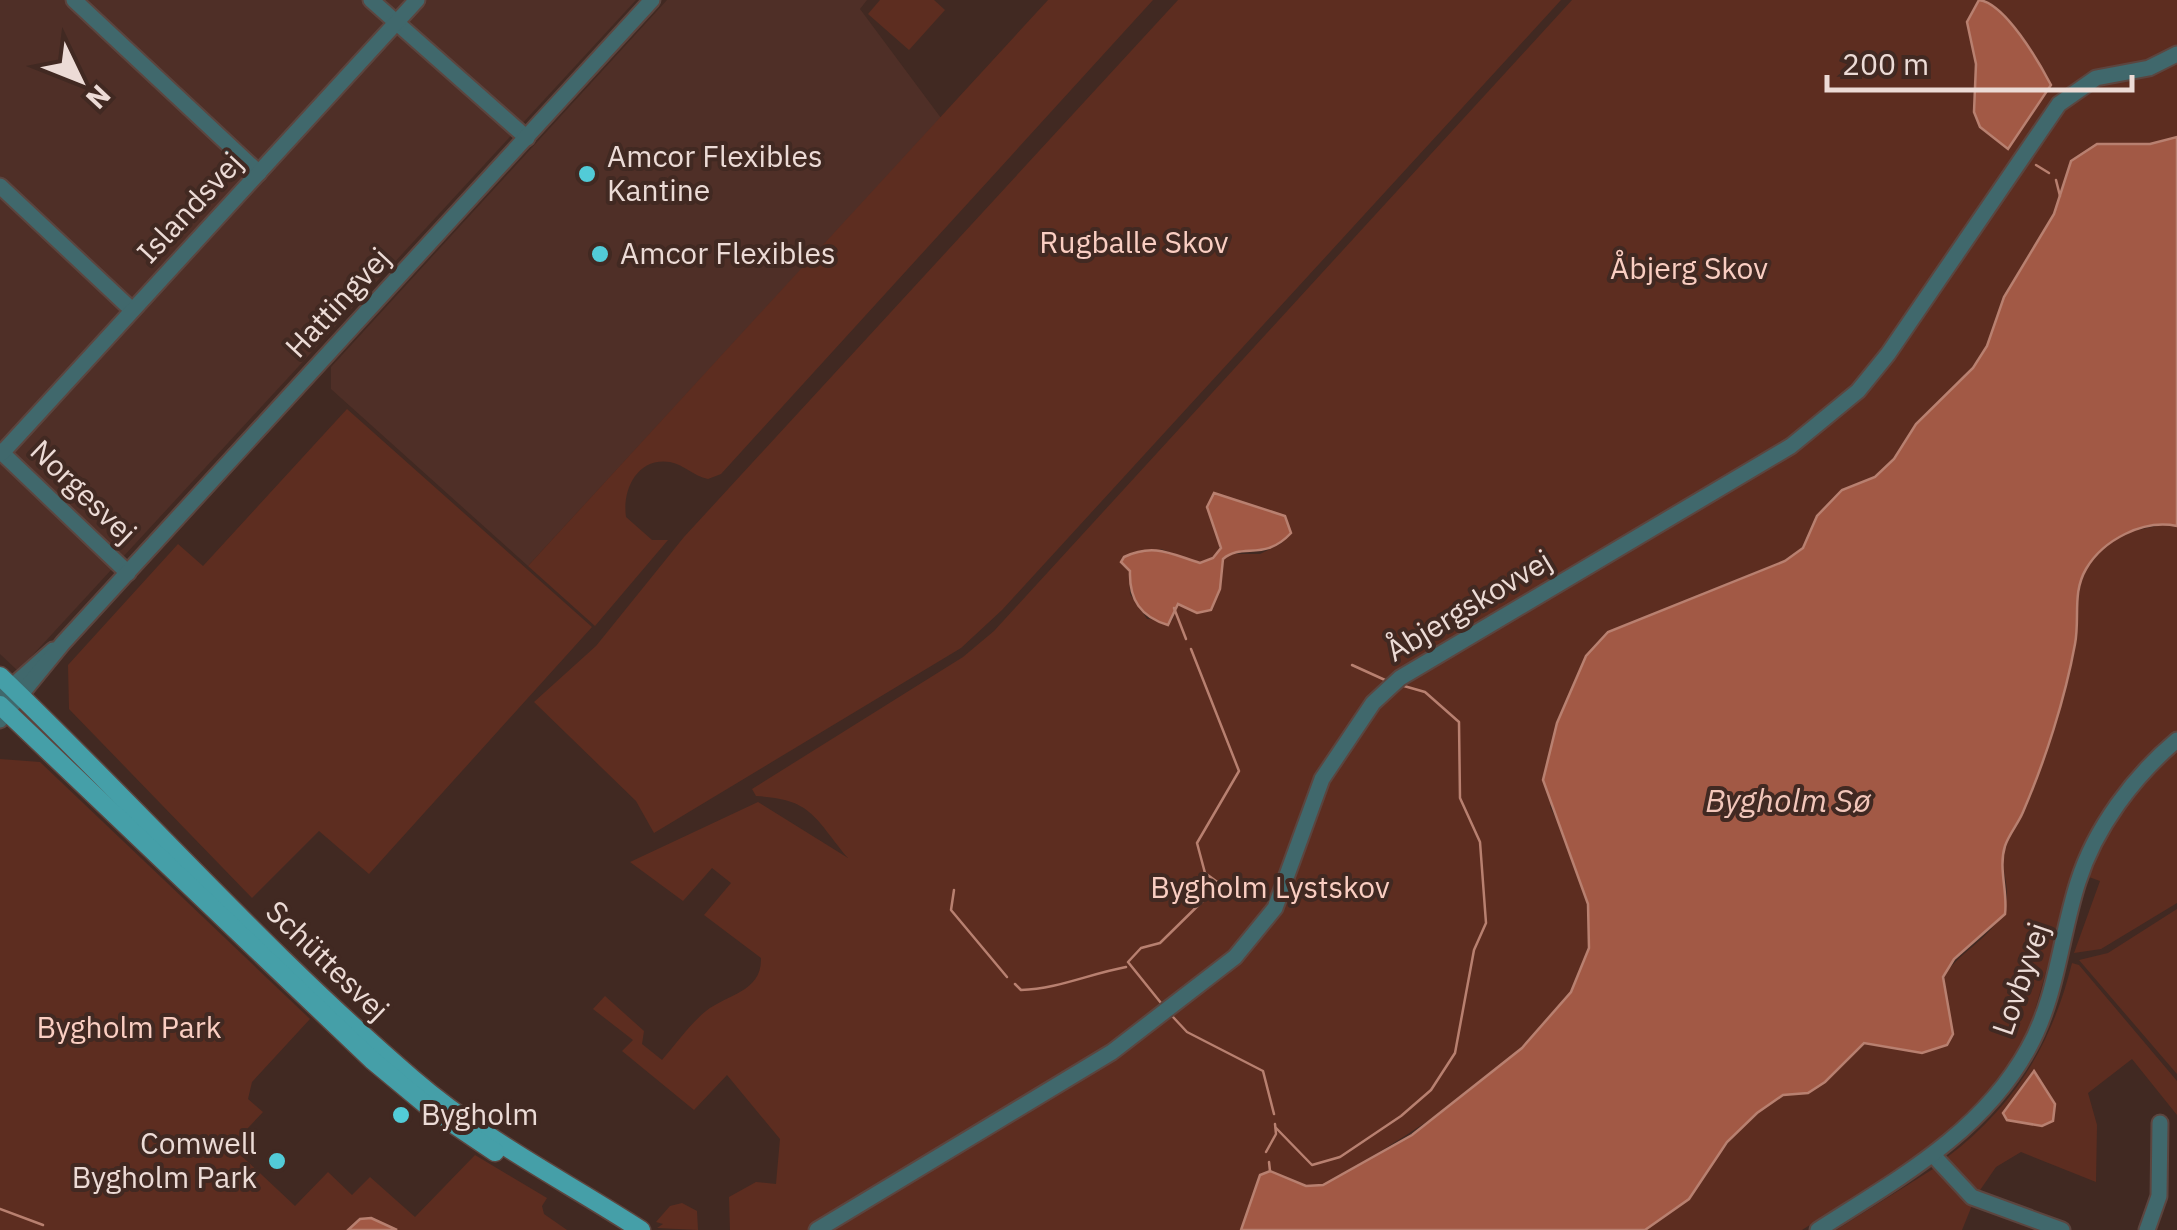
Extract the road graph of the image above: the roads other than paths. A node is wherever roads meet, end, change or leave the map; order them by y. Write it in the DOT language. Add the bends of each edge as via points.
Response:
graph roads {
  1 [pos="74,0"];
  2 [pos="371,0"];
  3 [pos="417,0"];
  4 [pos="652,0"];
  5 [pos="396,23"];
  6 [pos="2177,54"];
  7 [pos="526,138"];
  8 [pos="259,173"];
  9 [pos="0,186"];
  10 [pos="132,310"];
  11 [pos="1,452"];
  12 [pos="128,573"];
  13 [pos="6,699"];
  14 [pos="2177,740"];
  15 [pos="2160,1124"];
  16 [pos="1934,1156"];
  17 [pos="618,1230"];
  18 [pos="641,1230"];
  19 [pos="817,1230"];
  20 [pos="1818,1230"];
  21 [pos="2062,1230"];
  22 [pos="2147,1230"];
  1 -- 8 [label="street"];
  2 -- 5 [label="street"];
  3 -- 5 [label="street, Islandsvej"];
  4 -- 7 [label="street, Hattingvej"];
  5 -- 7 [label="street"];
  5 -- 8 [label="street, Islandsvej"];
  6 -- 19 [label="street, Åbjergskovvej" via="2149,68 2096,78 2059,104 1888,354 1858,391 1791,446 1431,656 1374,703 1322,779 1275,908 1235,957 1066,1082"];
  7 -- 12 [label="street, Hattingvej"];
  8 -- 10 [label="street, Islandsvej"];
  9 -- 10 [label="street"];
  10 -- 11 [label="street, Islandsvej"];
  11 -- 12 [label="street, Norgesvej"];
  12 -- 13 [label="street, Hattingvej"];
  13 -- 17 [label="main road, Schüttesvej" via="407,1090 452,1126"];
  13 -- 18 [label="main road, Schüttesvej" via="117,787 211,888 415,1081"];
  14 -- 16 [label="street, Lovbyvej" via="2128,790 2092,850 2048,1004 2027,1052 1985,1108"];
  15 -- 22 [label="street" via="2158,1196"];
  16 -- 20 [label="street, Lovbyvej"];
  16 -- 21 [label="street" via="1972,1197"];
}
